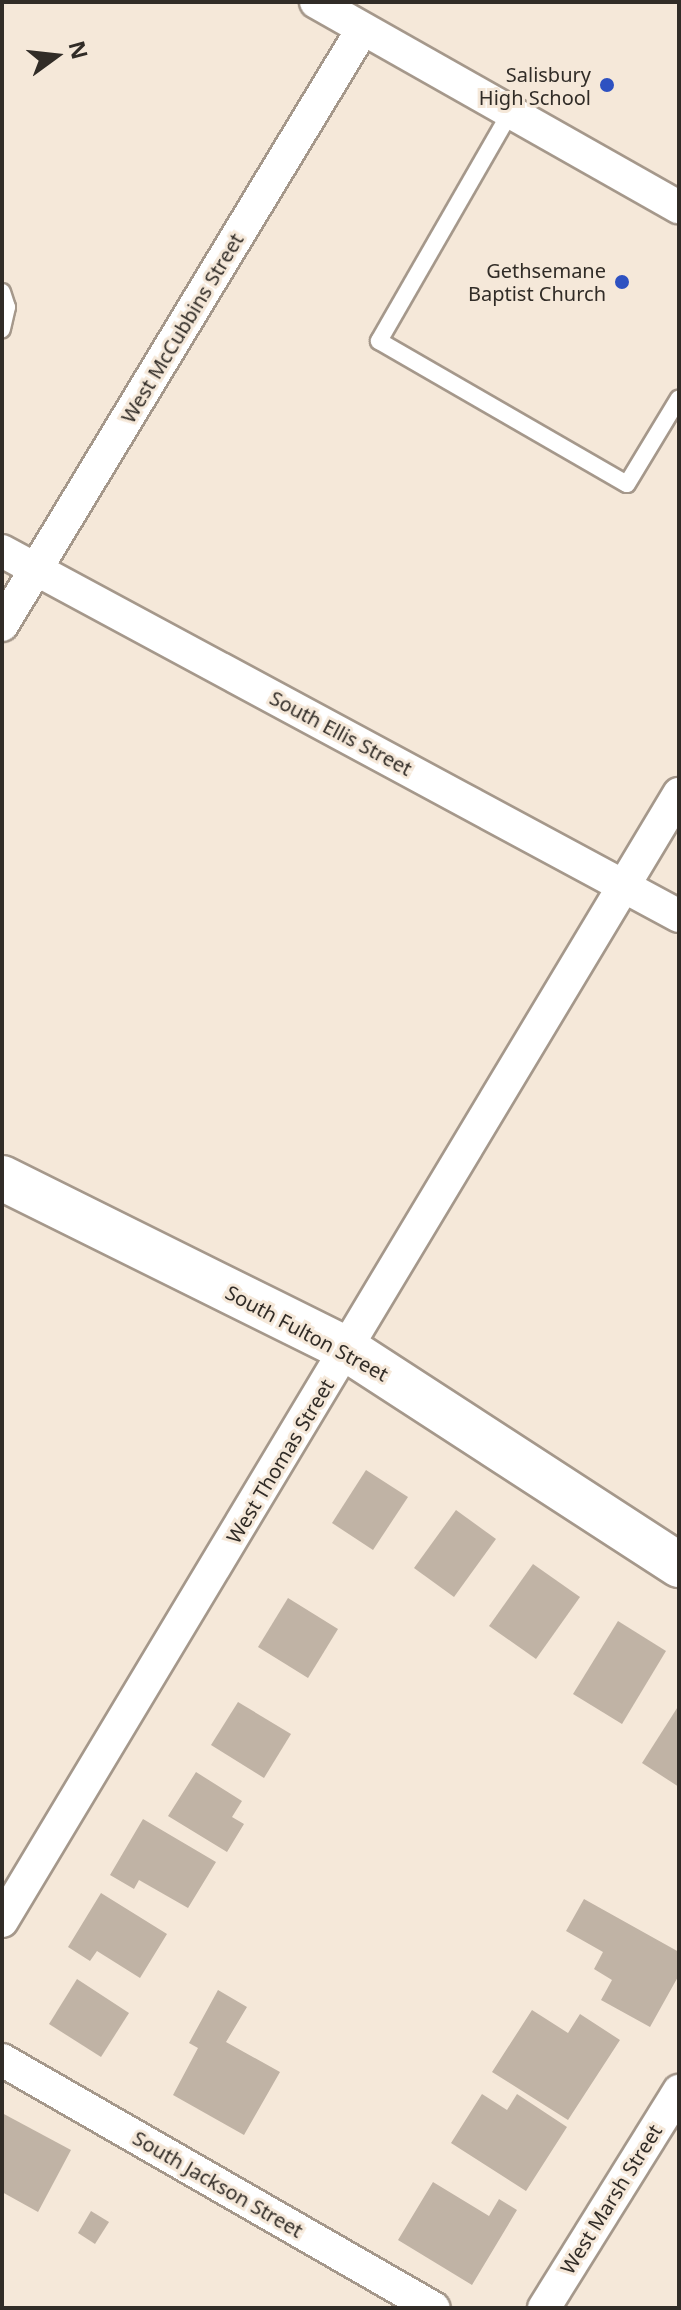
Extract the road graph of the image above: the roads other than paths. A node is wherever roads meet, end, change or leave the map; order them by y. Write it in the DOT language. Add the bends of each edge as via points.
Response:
graph roads {
  1 [pos="316,2"];
  2 [pos="362,30"];
  3 [pos="510,113"];
  4 [pos="679,207"];
  5 [pos="2,292"];
  6 [pos="2,329"];
  7 [pos="679,398"];
  8 [pos="2,551"];
  9 [pos="35,571"];
  10 [pos="2,625"];
  11 [pos="679,794"];
  12 [pos="626,883"];
  13 [pos="679,916"];
  14 [pos="2,1178"];
  15 [pos="348,1350"];
  16 [pos="679,1565"];
  17 [pos="2,1921"];
  18 [pos="2,2060"];
  19 [pos="679,2091"];
  20 [pos="434,2308"];
  21 [pos="544,2308"];
  1 -- 2 [label="street"];
  2 -- 3 [label="street"];
  2 -- 9 [label="street, West McCubbins Street"];
  3 -- 4 [label="street"];
  3 -- 7 [label="lane" via="379,341 627,484"];
  5 -- 6 [label="lane" via="7,307"];
  8 -- 9 [label="street, South Ellis Street"];
  9 -- 10 [label="street, West McCubbins Street"];
  9 -- 12 [label="street, South Ellis Street"];
  11 -- 12 [label="street, West Thomas Street"];
  12 -- 13 [label="street, South Ellis Street"];
  12 -- 15 [label="street, West Thomas Street"];
  14 -- 15 [label="street, South Fulton Street"];
  15 -- 16 [label="street, South Fulton Street"];
  15 -- 17 [label="street, West Thomas Street"];
  18 -- 20 [label="street, South Jackson Street"];
  19 -- 21 [label="street, West Marsh Street"];
}
